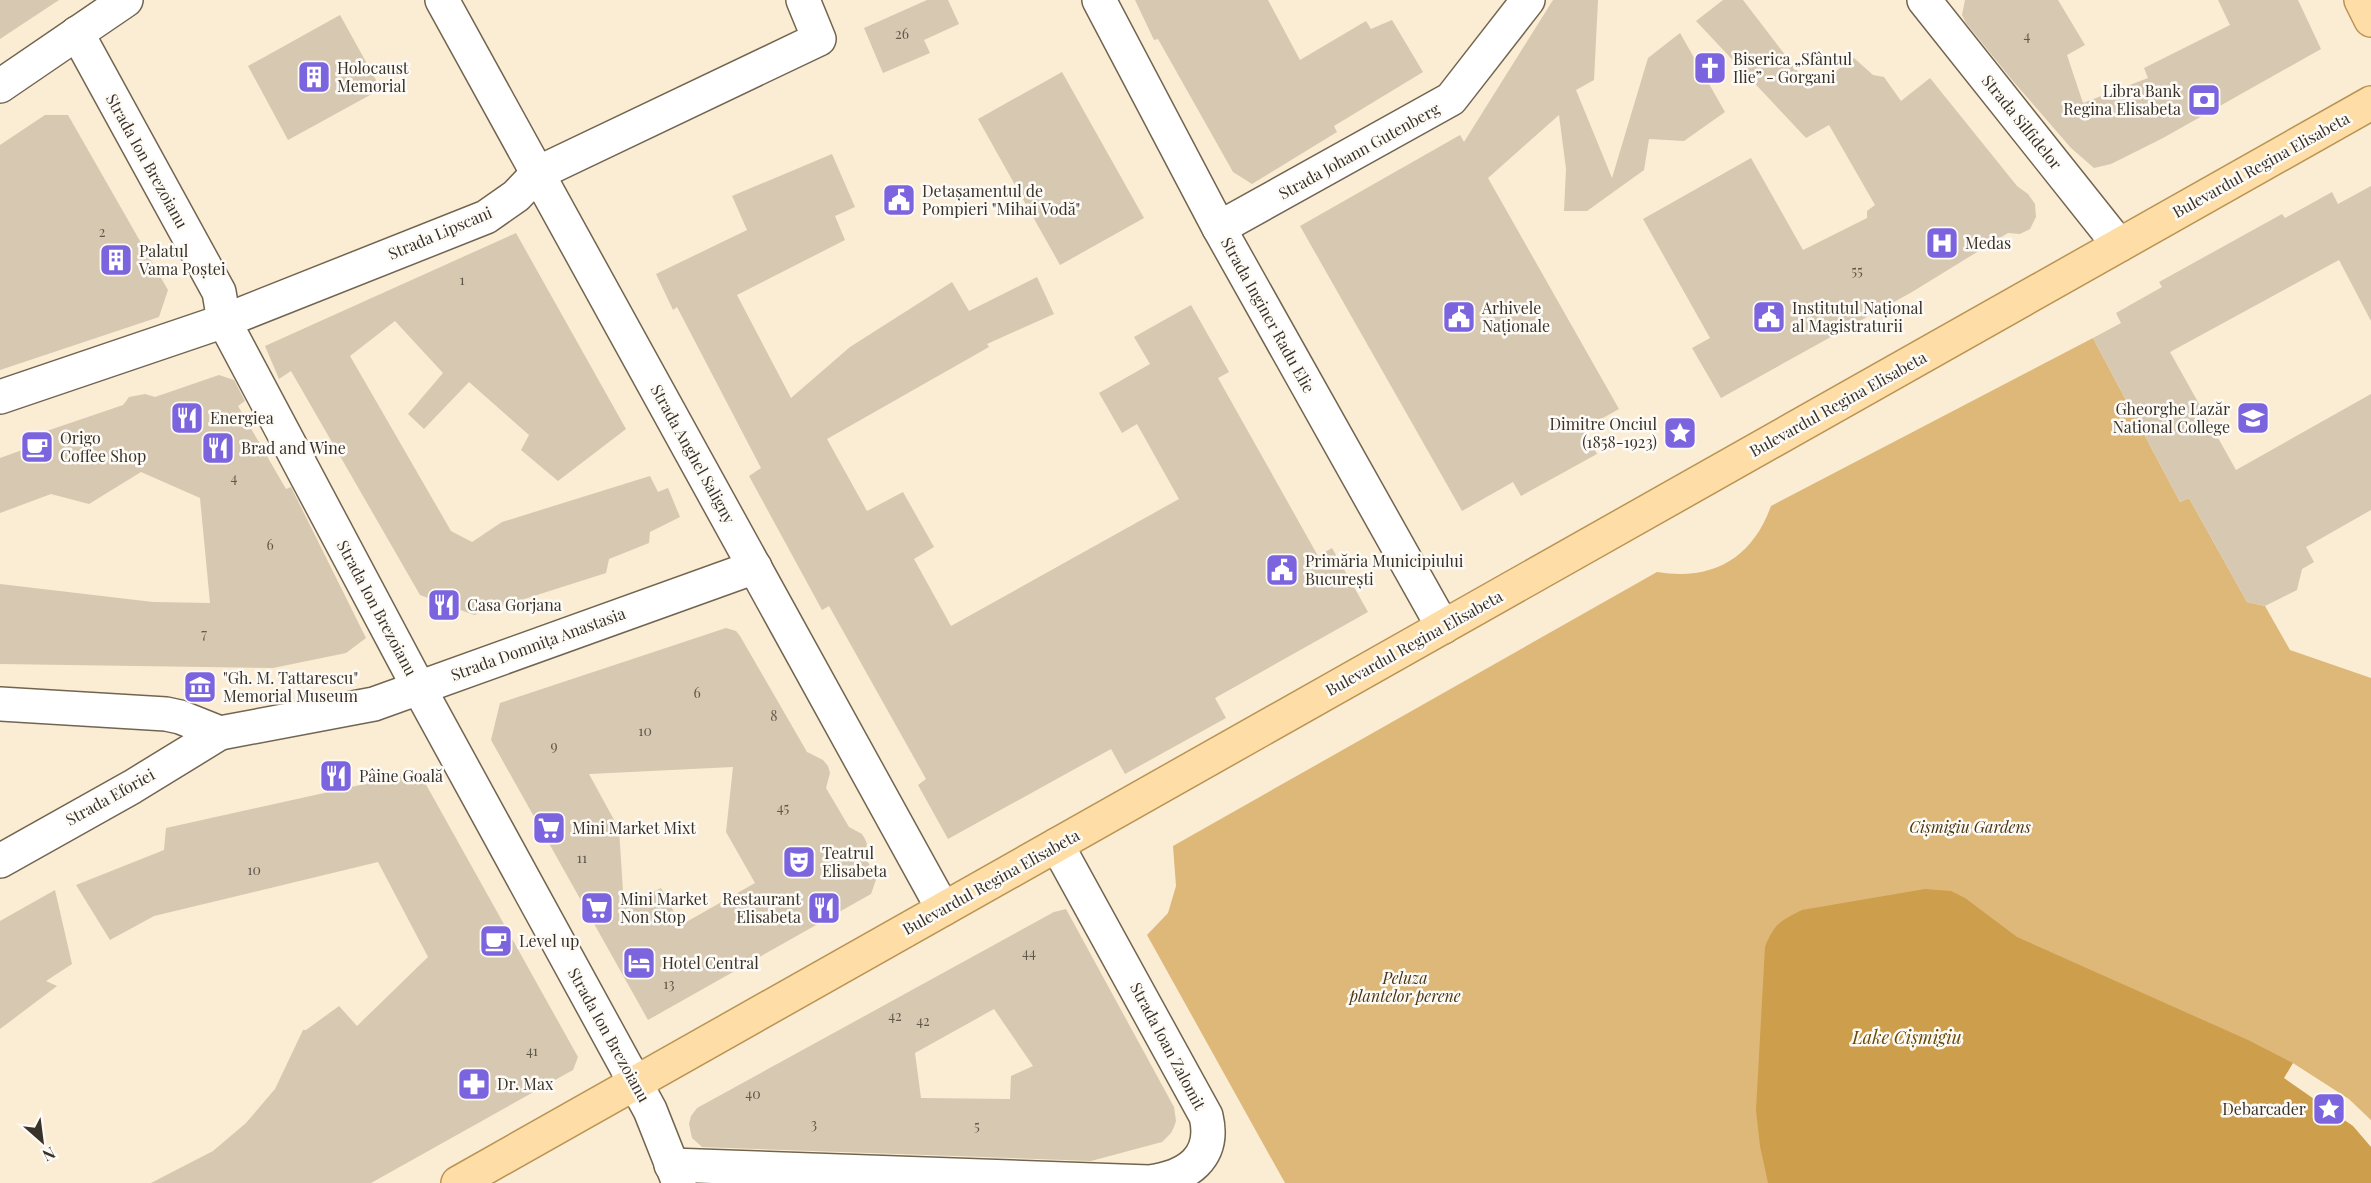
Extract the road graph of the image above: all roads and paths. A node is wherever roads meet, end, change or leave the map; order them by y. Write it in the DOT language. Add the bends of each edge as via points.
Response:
graph roads {
  1 [pos="126,0"];
  2 [pos="442,0"];
  3 [pos="803,0"];
  4 [pos="1099,0"];
  5 [pos="1528,0"];
  6 [pos="2361,0"];
  7 [pos="1929,2"];
  8 [pos="2371,20"];
  9 [pos="77,33"];
  10 [pos="0,86"];
  11 [pos="2371,103"];
  12 [pos="538,173"];
  13 [pos="1220,228"];
  14 [pos="2119,245"];
  15 [pos="224,321"];
  16 [pos="0,397"];
  17 [pos="755,567"];
  18 [pos="1443,627"];
  19 [pos="419,688"];
  20 [pos="0,704"];
  21 [pos="220,733"];
  22 [pos="1058,845"];
  23 [pos="0,861"];
  24 [pos="943,909"];
  25 [pos="635,1083"];
  26 [pos="675,1174"];
  27 [pos="458,1183"];
  1 -- 9 [label="street"];
  2 -- 12 [label="street, Strada Anghel Saligny"];
  3 -- 12 [label="street, Strada Lipscani" via="819,39"];
  4 -- 13 [label="street, Strada Inginer Radu Elie"];
  5 -- 13 [label="street, Strada Johann Gutenberg" via="1451,99"];
  6 -- 8 [label="main road"];
  7 -- 14 [label="street, Strada Silfidelor"];
  9 -- 10 [label="street"];
  9 -- 15 [label="street, Strada Ion Brezoianu" via="219,292"];
  11 -- 14 [label="main road, Bulevardul Regina Elisabeta"];
  12 -- 15 [label="street, Strada Lipscani" via="516,196 486,217"];
  12 -- 17 [label="street, Strada Anghel Saligny"];
  13 -- 18 [label="street, Strada Inginer Radu Elie"];
  14 -- 18 [label="main road, Bulevardul Regina Elisabeta"];
  15 -- 16 [label="street, Strada Lipscani"];
  15 -- 19 [label="street, Strada Ion Brezoianu"];
  17 -- 19 [label="street, Strada Domnița Anastasia"];
  17 -- 24 [label="street, Strada Anghel Saligny"];
  18 -- 22 [label="main road, Bulevardul Regina Elisabeta"];
  19 -- 21 [label="street, Strada Domnița Anastasia" via="341,712"];
  19 -- 25 [label="street, Strada Ion Brezoianu"];
  20 -- 21 [label="street" via="166,714"];
  21 -- 23 [label="street, Strada Eforiei"];
  22 -- 24 [label="main road, Bulevardul Regina Elisabeta"];
  22 -- 26 [label="street, Strada Ioan Zalomit" via="1206,1116 1210,1131 1207,1145 1188,1171 1149,1182"];
  24 -- 25 [label="main road, Bulevardul Regina Elisabeta"];
  25 -- 26 [label="street, Strada Ion Brezoianu"];
  25 -- 27 [label="main road, Bulevardul Regina Elisabeta"];
}
